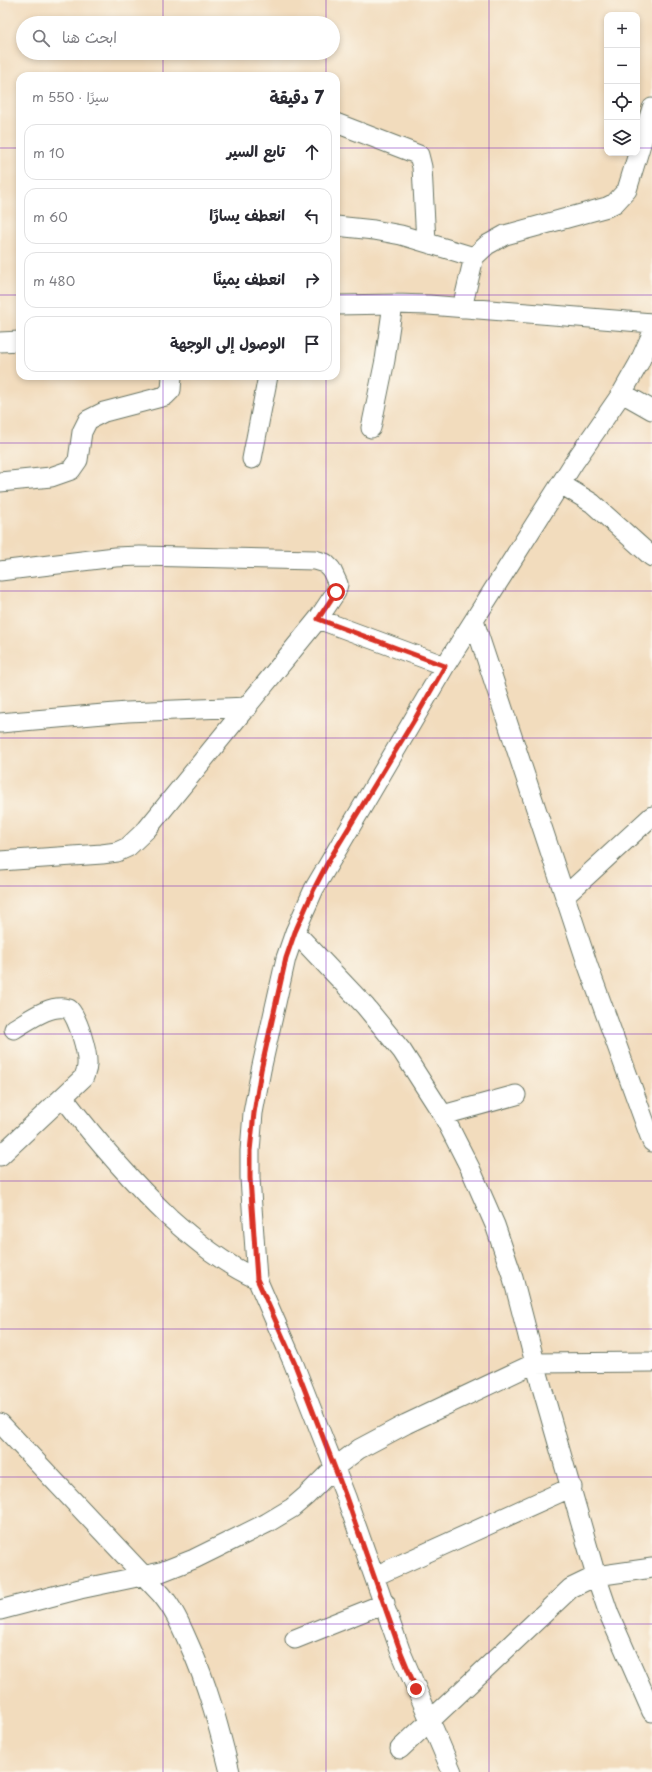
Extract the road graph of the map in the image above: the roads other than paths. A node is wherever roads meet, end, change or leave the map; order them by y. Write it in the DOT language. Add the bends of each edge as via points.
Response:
graph roads {
  1 [pos="652,108"];
  2 [pos="340,125"];
  3 [pos="340,226"];
  4 [pos="426,242"];
  5 [pos="474,257"];
  6 [pos="393,304"];
  7 [pos="340,305"];
  8 [pos="462,308"];
  9 [pos="652,323"];
  10 [pos="652,334"];
  11 [pos="16,341"];
  12 [pos="0,342"];
  13 [pos="172,380"];
  14 [pos="267,380"];
  15 [pos="622,393"];
  16 [pos="652,410"];
  17 [pos="371,428"];
  18 [pos="252,459"];
  19 [pos="0,482"];
  20 [pos="561,484"];
  21 [pos="652,557"];
  22 [pos="0,571"];
  23 [pos="318,619"];
  24 [pos="474,621"];
  25 [pos="445,666"];
  26 [pos="248,707"];
  27 [pos="0,723"];
  28 [pos="652,816"];
  29 [pos="0,861"];
  30 [pos="565,896"];
  31 [pos="295,932"];
  32 [pos="14,1029"];
  33 [pos="516,1095"];
  34 [pos="63,1096"];
  35 [pos="443,1114"];
  36 [pos="652,1142"];
  37 [pos="0,1156"];
  38 [pos="257,1279"];
  39 [pos="652,1362"];
  40 [pos="535,1363"];
  41 [pos="0,1423"];
  42 [pos="334,1468"];
  43 [pos="572,1487"];
  44 [pos="652,1568"];
  45 [pos="143,1576"];
  46 [pos="375,1576"];
  47 [pos="596,1576"];
  48 [pos="385,1603"];
  49 [pos="0,1610"];
  50 [pos="295,1639"];
  51 [pos="652,1712"];
  52 [pos="430,1722"];
  53 [pos="400,1749"];
  54 [pos="230,1772"];
  55 [pos="452,1772"];
  1 -- 5 [label="street" via="627,190 615,203 579,216 505,235 487,245"];
  2 -- 4 [label="street" via="419,156 422,168"];
  3 -- 4 [label="street" via="374,230"];
  4 -- 5 [label="street"];
  5 -- 8 [label="street"];
  6 -- 7 [label="street"];
  6 -- 8 [label="street"];
  6 -- 17 [label="street" via="386,360"];
  8 -- 9 [label="street"];
  10 -- 15 [label="street"];
  11 -- 12 [label="street"];
  13 -- 19 [label="street" via="171,390 165,396 104,412 88,420 82,432 78,460 71,470 51,477"];
  14 -- 18 [label="street"];
  15 -- 16 [label="street"];
  15 -- 20 [label="street"];
  20 -- 21 [label="street" via="592,503"];
  20 -- 24 [label="street"];
  22 -- 23 [label="street" via="140,556 315,560 325,563 331,569 338,584 336,592"];
  23 -- 25 [label="street"];
  23 -- 26 [label="street"];
  24 -- 25 [label="street"];
  24 -- 30 [label="street"];
  25 -- 31 [label="street" via="328,862"];
  26 -- 27 [label="street" via="135,712"];
  26 -- 29 [label="street" via="147,829 128,847 102,854"];
  28 -- 30 [label="street"];
  30 -- 36 [label="street"];
  31 -- 35 [label="street" via="383,1027 402,1051"];
  31 -- 38 [label="street" via="286,958 254,1113 250,1178"];
  32 -- 34 [label="street" via="54,1008 63,1007 72,1012 85,1051 87,1070 84,1077"];
  33 -- 35 [label="street"];
  34 -- 37 [label="street"];
  34 -- 38 [label="street" via="108,1154 145,1194 212,1253"];
  35 -- 40 [label="street" via="470,1168 503,1248 522,1308"];
  38 -- 42 [label="street" via="294,1362"];
  39 -- 40 [label="street"];
  40 -- 42 [label="street" via="375,1439 348,1455"];
  40 -- 43 [label="street"];
  41 -- 45 [label="street"];
  42 -- 45 [label="street" via="306,1496 280,1516 194,1559"];
  42 -- 46 [label="street"];
  43 -- 46 [label="street"];
  43 -- 47 [label="street"];
  44 -- 47 [label="street"];
  45 -- 49 [label="street"];
  45 -- 54 [label="street" via="168,1603 181,1624 211,1700"];
  46 -- 48 [label="street"];
  47 -- 51 [label="street"];
  47 -- 52 [label="street" via="572,1588 559,1599"];
  48 -- 50 [label="street"];
  48 -- 52 [label="street" via="400,1650"];
  52 -- 53 [label="street"];
  52 -- 55 [label="street"];
}
